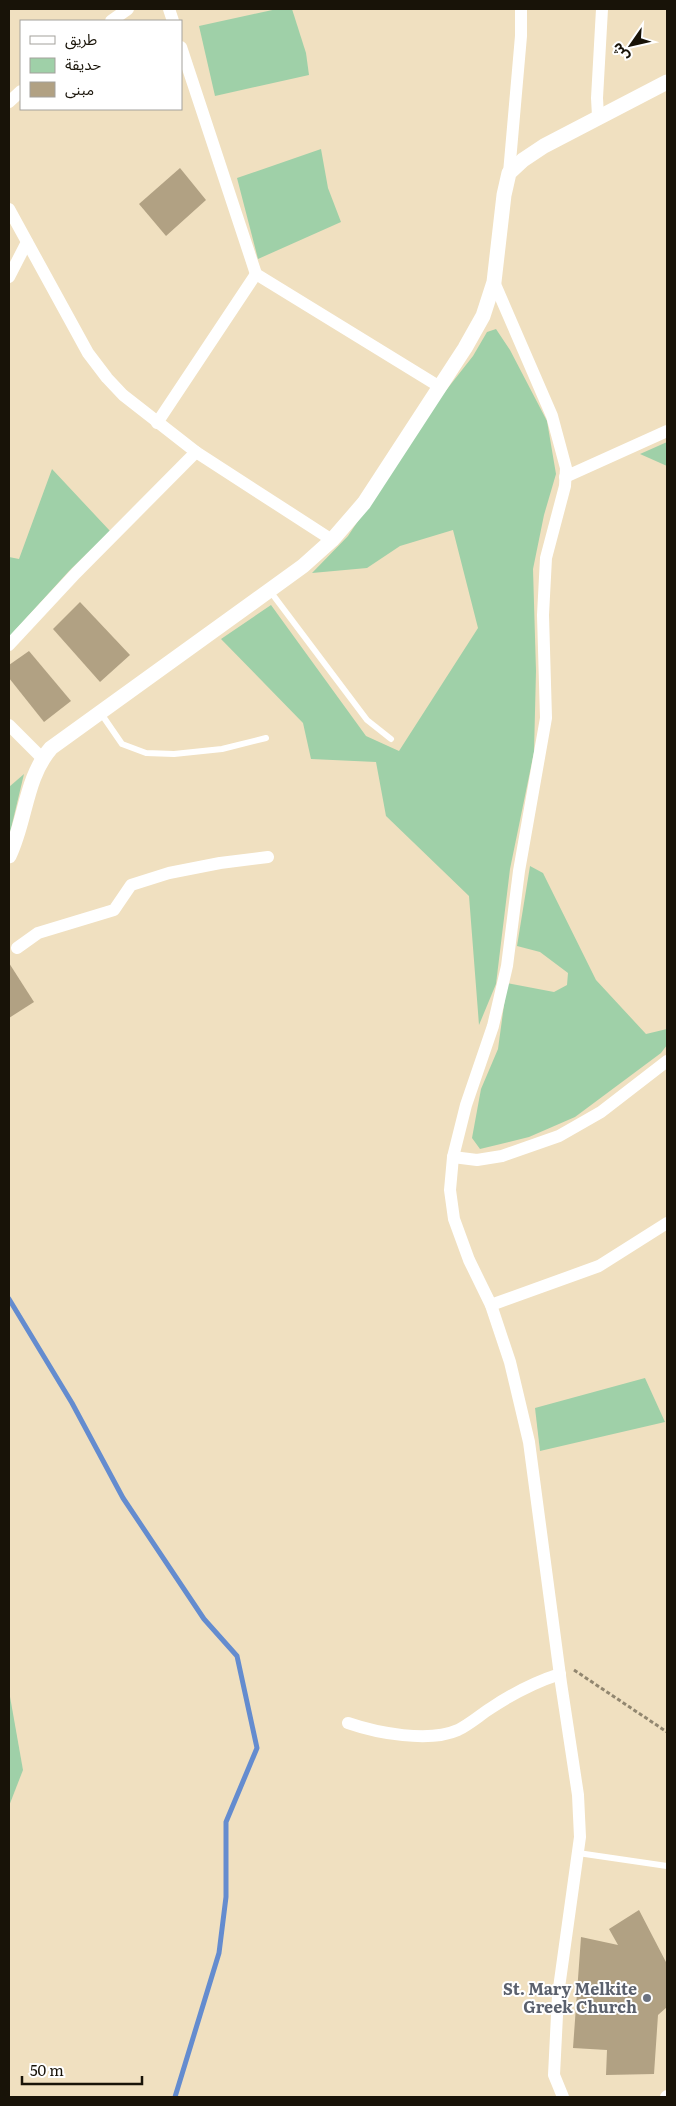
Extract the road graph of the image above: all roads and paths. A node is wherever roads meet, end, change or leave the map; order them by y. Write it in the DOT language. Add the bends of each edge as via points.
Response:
graph roads {
  1 [pos="128,9"];
  2 [pos="521,9"];
  3 [pos="602,9"];
  4 [pos="113,20"];
  5 [pos="182,50"];
  6 [pos="667,82"];
  7 [pos="20,92"];
  8 [pos="9,102"];
  9 [pos="598,116"];
  10 [pos="509,173"];
  11 [pos="9,209"];
  12 [pos="28,242"];
  13 [pos="256,274"];
  14 [pos="9,277"];
  15 [pos="494,282"];
  16 [pos="440,387"];
  17 [pos="157,423"];
  18 [pos="667,431"];
  19 [pos="196,452"];
  20 [pos="565,478"];
  21 [pos="332,540"];
  22 [pos="270,591"];
  23 [pos="9,645"];
  24 [pos="100,711"];
  25 [pos="9,724"];
  26 [pos="266,738"];
  27 [pos="391,739"];
  28 [pos="42,758"];
  29 [pos="9,856"];
  30 [pos="268,857"];
  31 [pos="17,948"];
  32 [pos="667,1061"];
  33 [pos="453,1157"];
  34 [pos="667,1223"];
  35 [pos="491,1305"];
  36 [pos="558,1661"];
  37 [pos="560,1674"];
  38 [pos="348,1723"];
  39 [pos="667,1732"];
  40 [pos="578,1853"];
  41 [pos="667,1866"];
  42 [pos="564,2097"];
  1 -- 4 [label="street"];
  2 -- 10 [label="street"];
  3 -- 9 [label="street" via="596,98"];
  5 -- 13 [label="street"];
  6 -- 9 [label="street"];
  7 -- 8 [label="street"];
  9 -- 10 [label="street" via="544,146"];
  10 -- 15 [label="street"];
  11 -- 12 [label="street"];
  12 -- 14 [label="street"];
  12 -- 17 [label="street" via="88,353 123,395"];
  13 -- 16 [label="street"];
  13 -- 17 [label="street"];
  15 -- 16 [label="street" via="483,316"];
  15 -- 20 [label="street" via="552,416 566,468"];
  16 -- 21 [label="street" via="382,478"];
  17 -- 19 [label="street"];
  18 -- 20 [label="street"];
  19 -- 21 [label="street"];
  19 -- 23 [label="street"];
  20 -- 33 [label="street" via="546,558 543,615 546,718 507,966 493,1026 466,1105"];
  21 -- 22 [label="street"];
  22 -- 24 [label="street"];
  22 -- 27 [label="lane" via="367,720"];
  24 -- 26 [label="lane" via="122,744 146,753 222,749"];
  24 -- 28 [label="street"];
  25 -- 28 [label="street"];
  28 -- 29 [label="street"];
  30 -- 31 [label="street" via="169,873 132,885 114,910 38,933"];
  32 -- 33 [label="street" via="601,1112 559,1136 502,1156 476,1160"];
  33 -- 35 [label="street" via="450,1190 454,1219"];
  34 -- 35 [label="street" via="599,1266"];
  35 -- 36 [label="street" via="510,1362 529,1442"];
  36 -- 37 [label="street"];
  36 -- 39 [label="path"];
  37 -- 38 [label="street" via="514,1694 465,1726 447,1733 421,1736 391,1733"];
  37 -- 40 [label="street" via="578,1794"];
  40 -- 41 [label="lane"];
  40 -- 42 [label="street" via="558,1995 554,2075"];
}
